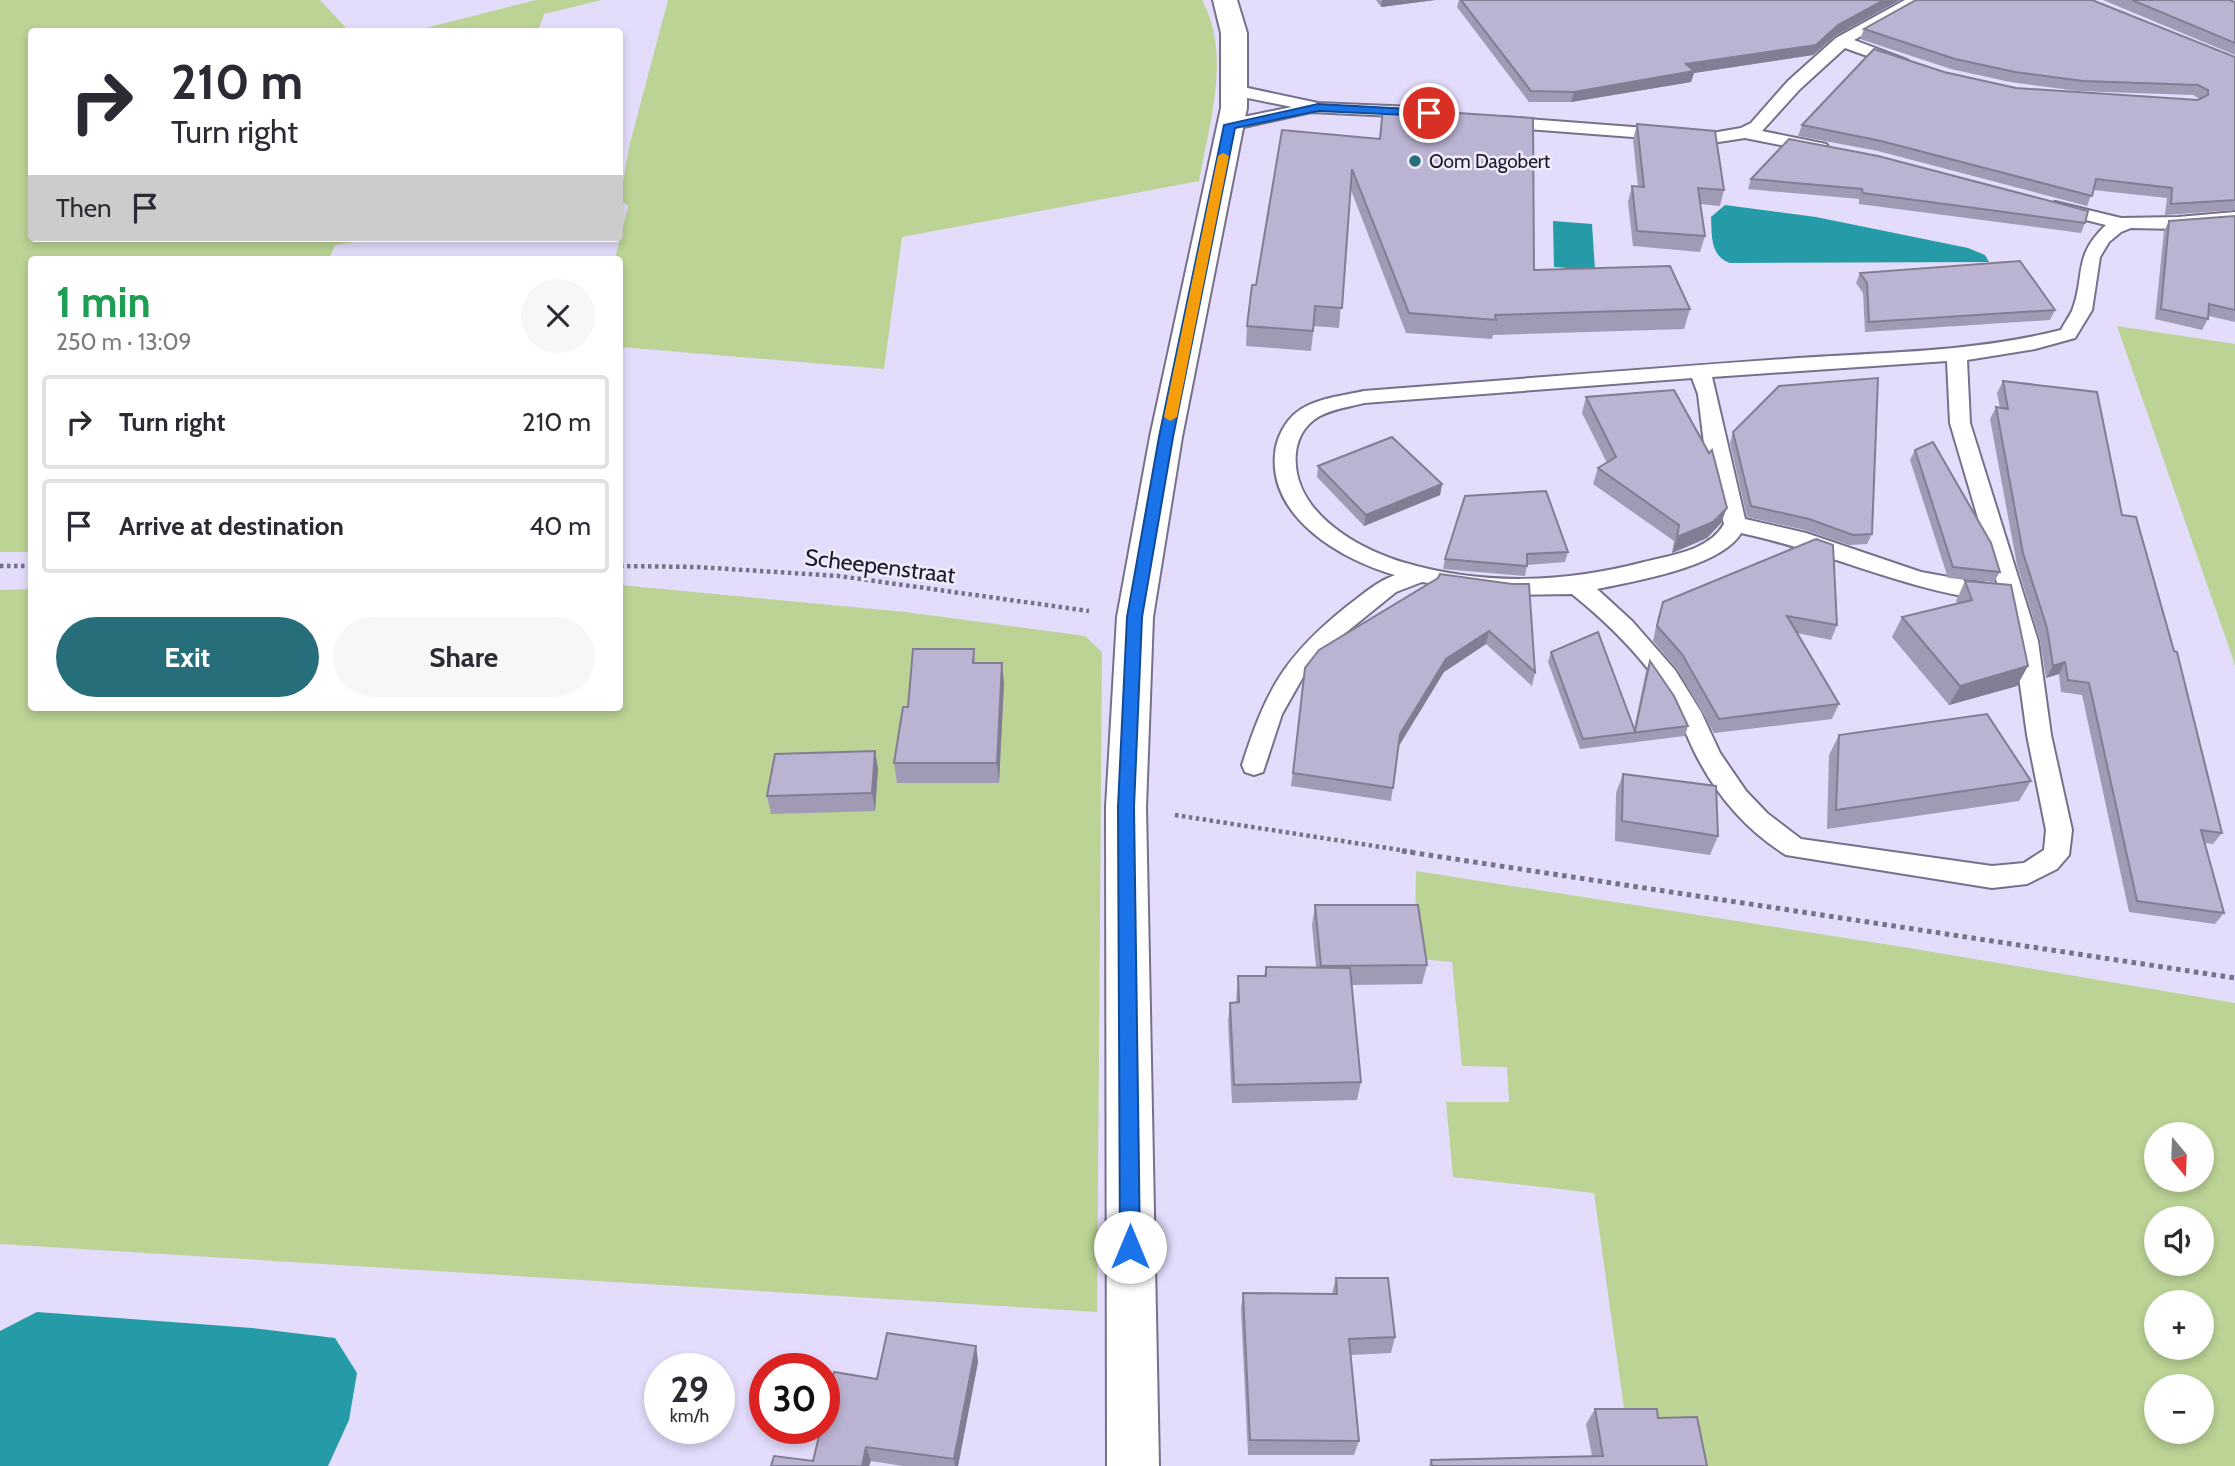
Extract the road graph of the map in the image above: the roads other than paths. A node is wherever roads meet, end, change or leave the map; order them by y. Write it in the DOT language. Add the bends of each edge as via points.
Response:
graph roads {
  1 [pos="1225,0"];
  2 [pos="1917,0"];
  3 [pos="1842,41"];
  4 [pos="1914,66"];
  5 [pos="1234,90"];
  6 [pos="1318,107"];
  7 [pos="1284,114"];
  8 [pos="1485,121"];
  9 [pos="1230,125"];
  10 [pos="1745,134"];
  11 [pos="1837,151"];
  12 [pos="2032,200"];
  13 [pos="2235,218"];
  14 [pos="2122,225"];
  15 [pos="1958,353"];
  16 [pos="1700,372"];
  17 [pos="1735,524"];
  18 [pos="1422,574"];
  19 [pos="1576,585"];
  20 [pos="2011,594"];
  21 [pos="1254,765"];
  22 [pos="1133,1466"];
  1 -- 5 [label="street" via="1234,33"];
  2 -- 3 [label="lane"];
  3 -- 4 [label="lane"];
  3 -- 10 [label="lane"];
  5 -- 6 [label="lane"];
  5 -- 9 [label="street"];
  6 -- 7 [label="lane"];
  6 -- 7 [label="lane" via="1435,118"];
  7 -- 9 [label="lane"];
  8 -- 10 [label="lane" via="1712,138"];
  9 -- 22 [label="street" via="1166,437 1135,617 1126,807"];
  10 -- 11 [label="lane"];
  12 -- 14 [label="lane"];
  13 -- 14 [label="lane"];
  14 -- 15 [label="lane" via="2102,239 2091,257 2082,310 2068,334 2014,348"];
  15 -- 16 [label="lane"];
  15 -- 20 [label="lane" via="1960,423"];
  16 -- 17 [label="lane"];
  16 -- 18 [label="lane" via="1364,397 1323,407 1303,418 1293,430 1283,463 1300,506 1311,520 1367,555"];
  17 -- 19 [label="lane" via="1731,536 1702,553"];
  17 -- 20 [label="lane" via="1796,537 1920,582 1961,591"];
  18 -- 19 [label="lane" via="1491,584"];
  18 -- 21 [label="lane" via="1388,586 1320,641 1294,671 1270,715"];
  19 -- 20 [label="lane" via="1644,649 1689,711 1710,759 1769,833 1795,848 1992,877 2040,870 2056,855 2059,830 2026,641"];
}
